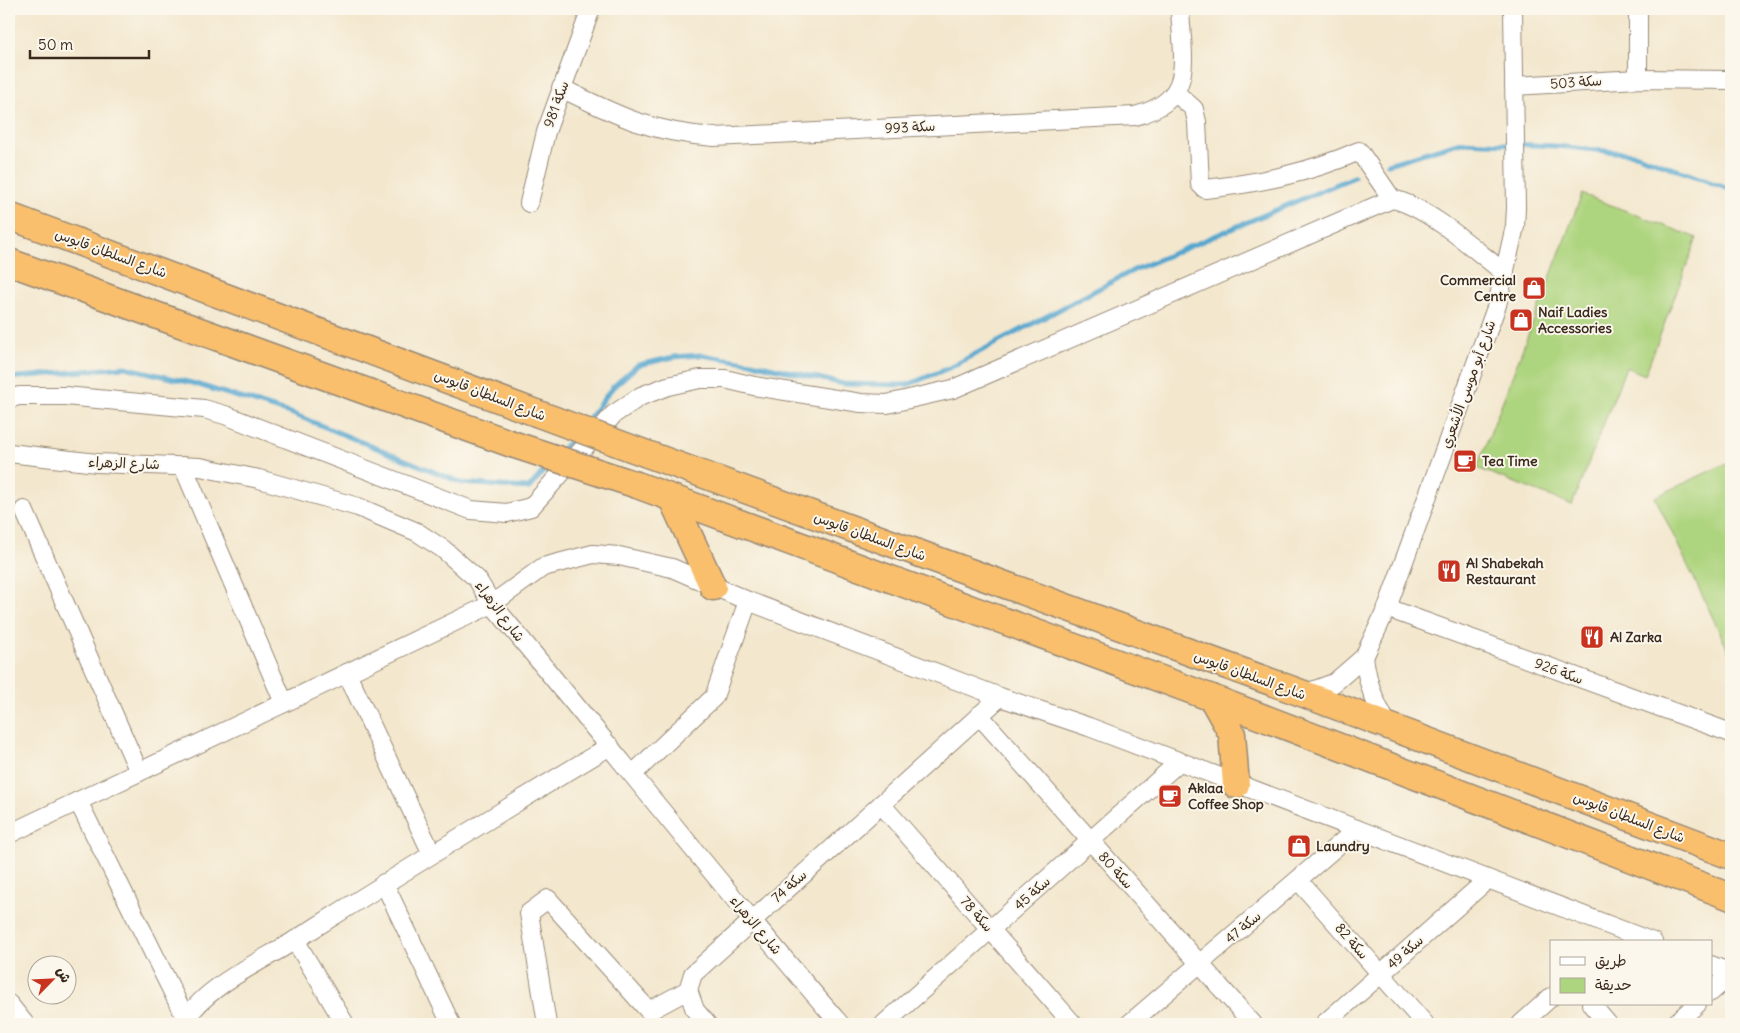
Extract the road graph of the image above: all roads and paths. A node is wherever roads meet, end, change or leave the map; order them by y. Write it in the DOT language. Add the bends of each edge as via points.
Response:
graph roads {
  1 [pos="591,9"];
  2 [pos="1180,9"];
  3 [pos="1513,9"];
  4 [pos="1638,9"];
  5 [pos="1638,79"];
  6 [pos="1731,80"];
  7 [pos="561,88"];
  8 [pos="1176,93"];
  9 [pos="1515,95"];
  10 [pos="1392,199"];
  11 [pos="529,203"];
  12 [pos="9,216"];
  13 [pos="9,262"];
  14 [pos="1505,273"];
  15 [pos="9,399"];
  16 [pos="9,453"];
  17 [pos="183,466"];
  18 [pos="672,499"];
  19 [pos="24,510"];
  20 [pos="713,587"];
  21 [pos="748,601"];
  22 [pos="492,604"];
  23 [pos="1387,608"];
  24 [pos="1364,657"];
  25 [pos="347,673"];
  26 [pos="1304,694"];
  27 [pos="1000,697"];
  28 [pos="1212,698"];
  29 [pos="284,703"];
  30 [pos="979,716"];
  31 [pos="1389,726"];
  32 [pos="1731,733"];
  33 [pos="610,746"];
  34 [pos="1179,762"];
  35 [pos="139,772"];
  36 [pos="633,774"];
  37 [pos="1236,785"];
  38 [pos="78,801"];
  39 [pos="880,804"];
  40 [pos="1357,830"];
  41 [pos="9,834"];
  42 [pos="1090,841"];
  43 [pos="432,854"];
  44 [pos="1731,856"];
  45 [pos="1298,880"];
  46 [pos="1487,880"];
  47 [pos="384,883"];
  48 [pos="1731,897"];
  49 [pos="750,920"];
  50 [pos="991,930"];
  51 [pos="1620,936"];
  52 [pos="295,940"];
  53 [pos="1642,940"];
  54 [pos="1199,964"];
  55 [pos="1712,965"];
  56 [pos="1381,974"];
  57 [pos="1731,974"];
  58 [pos="688,990"];
  59 [pos="1712,991"];
  60 [pos="1550,998"];
  61 [pos="9,1004"];
  62 [pos="1593,1006"];
  63 [pos="1695,1006"];
  64 [pos="184,1022"];
  65 [pos="25,1024"];
  66 [pos="345,1024"];
  67 [pos="451,1024"];
  68 [pos="547,1024"];
  69 [pos="707,1024"];
  70 [pos="840,1024"];
  71 [pos="884,1024"];
  72 [pos="1074,1024"];
  73 [pos="1129,1024"];
  74 [pos="1253,1024"];
  75 [pos="1324,1024"];
  76 [pos="1426,1024"];
  77 [pos="1521,1024"];
  78 [pos="1608,1024"];
  79 [pos="1675,1024"];
  1 -- 7 [label="street, سكة 981"];
  2 -- 8 [label="street" via="1182,71"];
  3 -- 9 [label="street, شارع أبو موسى الأشعري"];
  4 -- 5 [label="street"];
  5 -- 6 [label="street, سكة 503"];
  5 -- 9 [label="street, سكة 503"];
  7 -- 8 [label="street, سكة 993" via="619,117 655,129 714,137 1135,116 1153,111"];
  7 -- 11 [label="street, سكة 981" via="546,132"];
  8 -- 10 [label="street" via="1194,109 1200,184 1205,189 1255,184 1315,169 1359,150"];
  9 -- 14 [label="street, شارع أبو موسى الأشعري" via="1516,208"];
  10 -- 14 [label="street" via="1405,202 1426,214"];
  10 -- 15 [label="street" via="952,389 927,396 887,404 861,403 754,386 725,378 668,386 642,396 614,414 531,507 507,513 471,510 204,408 65,396"];
  12 -- 26 [label="highway, شارع السلطان قابوس, bridge"];
  13 -- 18 [label="highway, bridge"];
  14 -- 23 [label="street, شارع أبو موسى الأشعري" via="1497,305"];
  16 -- 17 [label="street, شارع الزهراء" via="97,463"];
  17 -- 22 [label="street, شارع الزهراء" via="259,479 358,507 417,532 443,549 477,579"];
  17 -- 29 [label="street"];
  18 -- 20 [label="highway"];
  18 -- 28 [label="highway"];
  19 -- 35 [label="street"];
  20 -- 21 [label="street"];
  20 -- 22 [label="street" via="672,568 619,556 593,554 544,567"];
  21 -- 27 [label="street"];
  21 -- 36 [label="street" via="714,697"];
  22 -- 25 [label="street"];
  22 -- 33 [label="street, شارع الزهراء"];
  23 -- 24 [label="street, شارع أبو موسى الأشعري"];
  23 -- 32 [label="street, سكة 926"];
  24 -- 26 [label="street, شارع أبو موسى الأشعري" via="1334,683"];
  24 -- 31 [label="street" via="1368,686"];
  25 -- 29 [label="street"];
  25 -- 43 [label="street"];
  26 -- 31 [label="highway, شارع السلطان قابوس"];
  27 -- 30 [label="street, سكة 74"];
  27 -- 34 [label="street"];
  28 -- 37 [label="highway" via="1232,734"];
  28 -- 48 [label="highway"];
  29 -- 35 [label="street"];
  30 -- 39 [label="street, سكة 74"];
  30 -- 42 [label="street, سكة 80"];
  31 -- 44 [label="highway, شارع السلطان قابوس"];
  33 -- 36 [label="street, شارع الزهراء"];
  33 -- 43 [label="street"];
  34 -- 37 [label="street"];
  34 -- 42 [label="street, سكة 45"];
  35 -- 38 [label="street"];
  36 -- 49 [label="street, شارع الزهراء"];
  37 -- 40 [label="street"];
  38 -- 41 [label="street"];
  38 -- 64 [label="street"];
  39 -- 49 [label="street, سكة 74"];
  39 -- 50 [label="street, سكة 78"];
  40 -- 45 [label="street, سكة 47"];
  40 -- 46 [label="street"];
  42 -- 50 [label="street, سكة 45"];
  42 -- 54 [label="street, سكة 80"];
  43 -- 47 [label="street"];
  45 -- 54 [label="street, سكة 47"];
  45 -- 56 [label="street, سكة 82"];
  46 -- 51 [label="street"];
  46 -- 56 [label="street, سكة 49"];
  47 -- 52 [label="street"];
  47 -- 67 [label="street"];
  49 -- 58 [label="street, سكة 74" via="693,974"];
  49 -- 70 [label="street, شارع الزهراء"];
  50 -- 71 [label="street, سكة 45"];
  50 -- 72 [label="street, سكة 78"];
  51 -- 53 [label="street"];
  52 -- 64 [label="street" via="225,983 200,1002"];
  52 -- 66 [label="street"];
  54 -- 73 [label="street, سكة 47"];
  54 -- 74 [label="street, سكة 80"];
  55 -- 57 [label="street"];
  56 -- 75 [label="street, سكة 49"];
  56 -- 76 [label="street, سكة 82"];
  57 -- 59 [label="street"];
  58 -- 68 [label="street" via="649,1011 548,899 529,913"];
  58 -- 69 [label="street" via="695,1010"];
  60 -- 77 [label="street"];
  61 -- 65 [label="street"];
  62 -- 78 [label="street"];
  63 -- 79 [label="street"];
}
